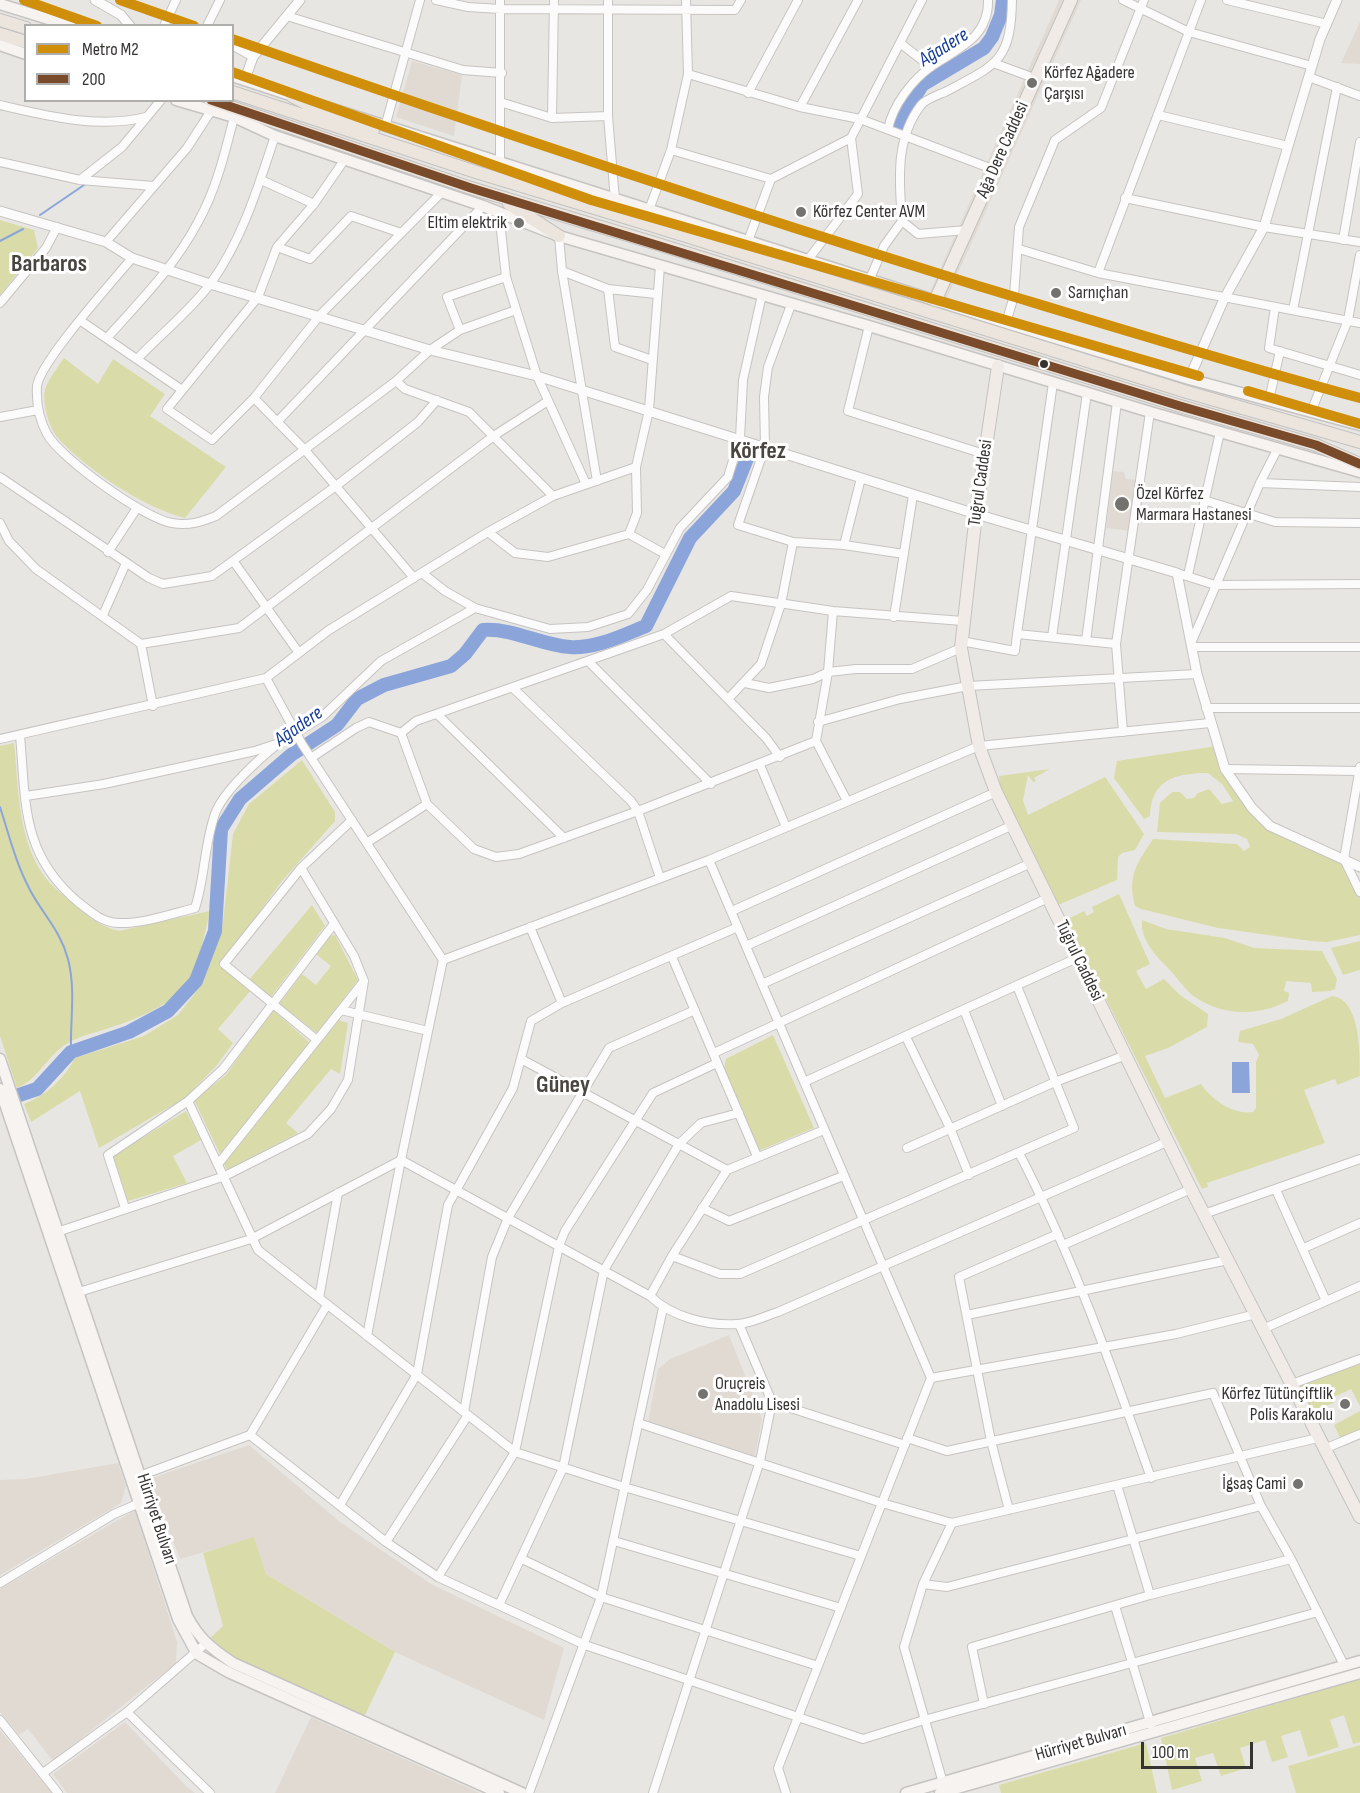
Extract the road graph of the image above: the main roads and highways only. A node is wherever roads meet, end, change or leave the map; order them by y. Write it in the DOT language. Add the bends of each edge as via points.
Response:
graph roads {
  1 [pos="1071,0"];
  2 [pos="0,4"];
  3 [pos="0,20"];
  4 [pos="65,24"];
  5 [pos="24,27"];
  6 [pos="0,34"];
  7 [pos="24,41"];
  8 [pos="0,45"];
  9 [pos="24,53"];
  10 [pos="234,76"];
  11 [pos="234,94"];
  12 [pos="292,96"];
  13 [pos="187,102"];
  14 [pos="210,106"];
  15 [pos="234,117"];
  16 [pos="483,174"];
  17 [pos="433,175"];
  18 [pos="495,195"];
  19 [pos="559,236"];
  20 [pos="869,281"];
  21 [pos="935,301"];
  22 [pos="857,323"];
  23 [pos="1006,324"];
  24 [pos="1018,327"];
  25 [pos="1004,368"];
  26 [pos="1360,425"];
  27 [pos="1360,442"];
  28 [pos="1316,445"];
  29 [pos="1360,458"];
  30 [pos="1360,464"];
  31 [pos="1360,472"];
  32 [pos="0,1059"];
  33 [pos="4,1091"];
  34 [pos="53,1233"];
  35 [pos="1355,1495"];
  36 [pos="1360,1516"];
  37 [pos="1360,1661"];
  38 [pos="1360,1673"];
  39 [pos="1152,1728"];
  40 [pos="942,1788"];
  41 [pos="499,1793"];
  42 [pos="522,1793"];
  43 [pos="906,1793"];
  1 -- 21 [label="main road, Ağa Dere Caddesi"];
  2 -- 4 [label="main road"];
  3 -- 5 [label="highway"];
  6 -- 7 [label="highway"];
  8 -- 9 [label="main road"];
  10 -- 12 [label="main road"];
  11 -- 16 [label="highway"];
  12 -- 16 [label="highway" via="322,112 444,155"];
  12 -- 20 [label="main road"];
  13 -- 14 [label="main road"];
  14 -- 15 [label="main road"];
  14 -- 17 [label="highway"];
  15 -- 17 [label="highway"];
  15 -- 19 [label="main road" via="275,136 483,206"];
  16 -- 27 [label="highway, bridge"];
  17 -- 18 [label="highway"];
  18 -- 19 [label="highway"];
  18 -- 28 [label="highway, bridge"];
  19 -- 22 [label="main road"];
  20 -- 21 [label="main road"];
  20 -- 22 [label="main road"];
  21 -- 23 [label="main road"];
  22 -- 25 [label="main road"];
  23 -- 24 [label="main road"];
  23 -- 25 [label="main road"];
  24 -- 25 [label="main road" via="1008,332"];
  24 -- 26 [label="main road"];
  25 -- 31 [label="main road"];
  25 -- 35 [label="main road, Tuğrul Caddesi" via="984,454 961,645 979,746 996,792 1191,1190 1321,1443"];
  28 -- 29 [label="highway"];
  28 -- 30 [label="highway"];
  32 -- 33 [label="main road, Hürriyet Bulvarı"];
  33 -- 34 [label="main road, Hürriyet Bulvarı"];
  34 -- 41 [label="main road, Hürriyet Bulvarı" via="178,1619 197,1654 228,1672"];
  34 -- 42 [label="main road, Hürriyet Bulvarı" via="79,1292 187,1616 205,1644 233,1663"];
  35 -- 36 [label="main road, Tuğrul Caddesi"];
  37 -- 39 [label="main road, Hürriyet Bulvarı"];
  38 -- 39 [label="main road, Hürriyet Bulvarı"];
  39 -- 40 [label="main road, Hürriyet Bulvarı"];
  40 -- 43 [label="main road, Hürriyet Bulvarı"];
}
